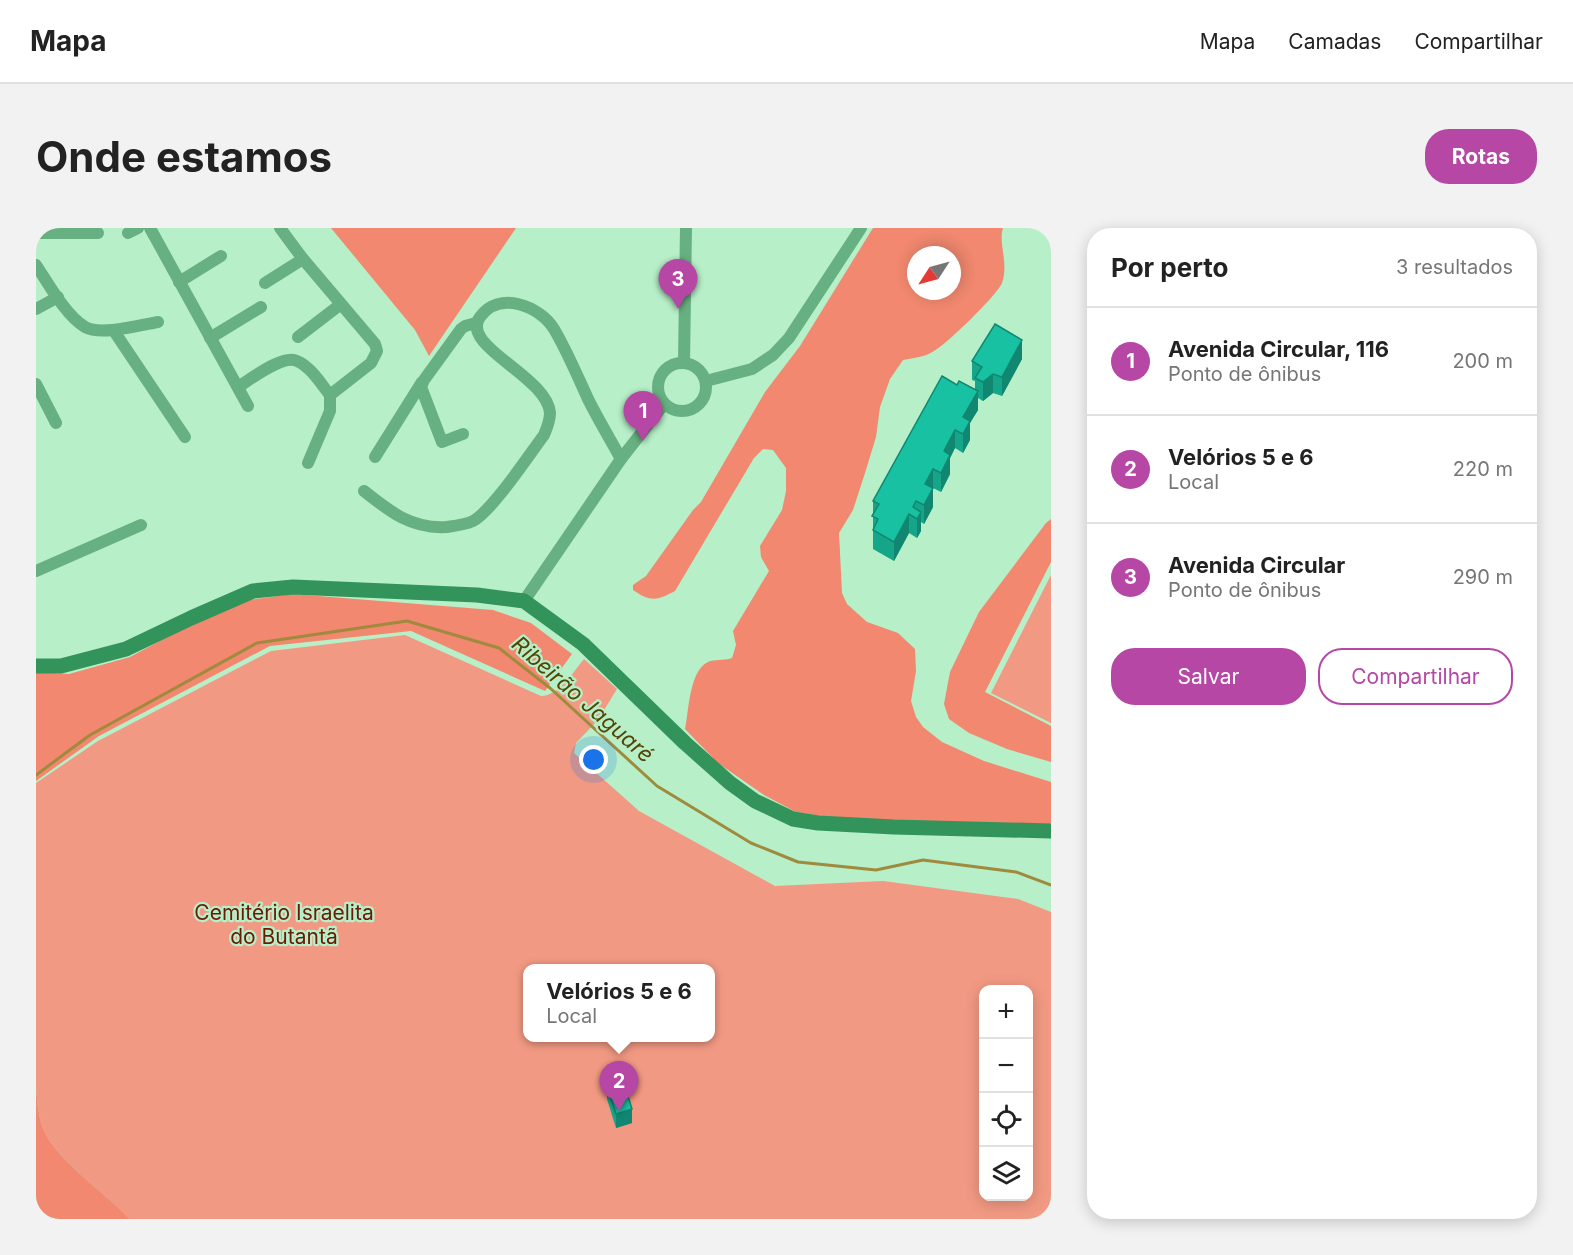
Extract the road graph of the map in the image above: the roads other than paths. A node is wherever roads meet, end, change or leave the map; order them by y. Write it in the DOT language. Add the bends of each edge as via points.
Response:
graph roads {
  1 [pos="150,228"];
  2 [pos="280,228"];
  3 [pos="686,228"];
  4 [pos="861,228"];
  5 [pos="36,233"];
  6 [pos="99,233"];
  7 [pos="221,256"];
  8 [pos="303,259"];
  9 [pos="36,265"];
  10 [pos="179,282"];
  11 [pos="265,283"];
  12 [pos="58,297"];
  13 [pos="341,304"];
  14 [pos="261,307"];
  15 [pos="36,309"];
  16 [pos="158,322"];
  17 [pos="476,323"];
  18 [pos="114,331"];
  19 [pos="298,337"];
  20 [pos="210,338"];
  21 [pos="684,363"];
  22 [pos="706,381"];
  23 [pos="422,382"];
  24 [pos="36,384"];
  25 [pos="238,387"];
  26 [pos="330,396"];
  27 [pos="664,404"];
  28 [pos="248,406"];
  29 [pos="56,423"];
  30 [pos="463,434"];
  31 [pos="185,436"];
  32 [pos="375,457"];
  33 [pos="621,459"];
  34 [pos="308,463"];
  35 [pos="364,490"];
  36 [pos="141,525"];
  37 [pos="36,572"];
  38 [pos="524,601"];
  39 [pos="36,666"];
  40 [pos="1051,831"];
  1 -- 10 [label="street"];
  2 -- 8 [label="street"];
  3 -- 21 [label="street"];
  4 -- 22 [label="street" via="795,329 773,355 752,369"];
  5 -- 6 [label="street"];
  7 -- 10 [label="street"];
  8 -- 11 [label="street"];
  8 -- 13 [label="street"];
  9 -- 12 [label="street"];
  10 -- 20 [label="street"];
  12 -- 15 [label="street"];
  12 -- 18 [label="street" via="86,328"];
  13 -- 19 [label="street"];
  13 -- 26 [label="street" via="377,351 371,363"];
  14 -- 20 [label="street"];
  16 -- 18 [label="street"];
  17 -- 23 [label="street" via="461,329"];
  17 -- 33 [label="street" via="490,308 503,304 530,307 546,318"];
  17 -- 35 [label="street" via="483,343 544,395 550,412 544,435 472,521 433,528 412,523 391,513"];
  18 -- 31 [label="street"];
  20 -- 25 [label="street"];
  21 -- 22 [label="street" via="698,368"];
  21 -- 27 [label="street" via="668,367 659,381"];
  22 -- 27 [label="street" via="705,397 694,409 678,412"];
  23 -- 30 [label="street" via="441,442"];
  23 -- 32 [label="street"];
  24 -- 29 [label="street"];
  25 -- 26 [label="street" via="290,359 309,370"];
  25 -- 28 [label="street"];
  26 -- 34 [label="street" via="330,411"];
  27 -- 33 [label="street"];
  33 -- 38 [label="street"];
  36 -- 37 [label="street"];
  38 -- 39 [label="main road" via="477,595 293,587 253,591 126,649 61,666"];
  38 -- 40 [label="main road" via="583,644 730,783 754,801 793,819 894,827"];
}
